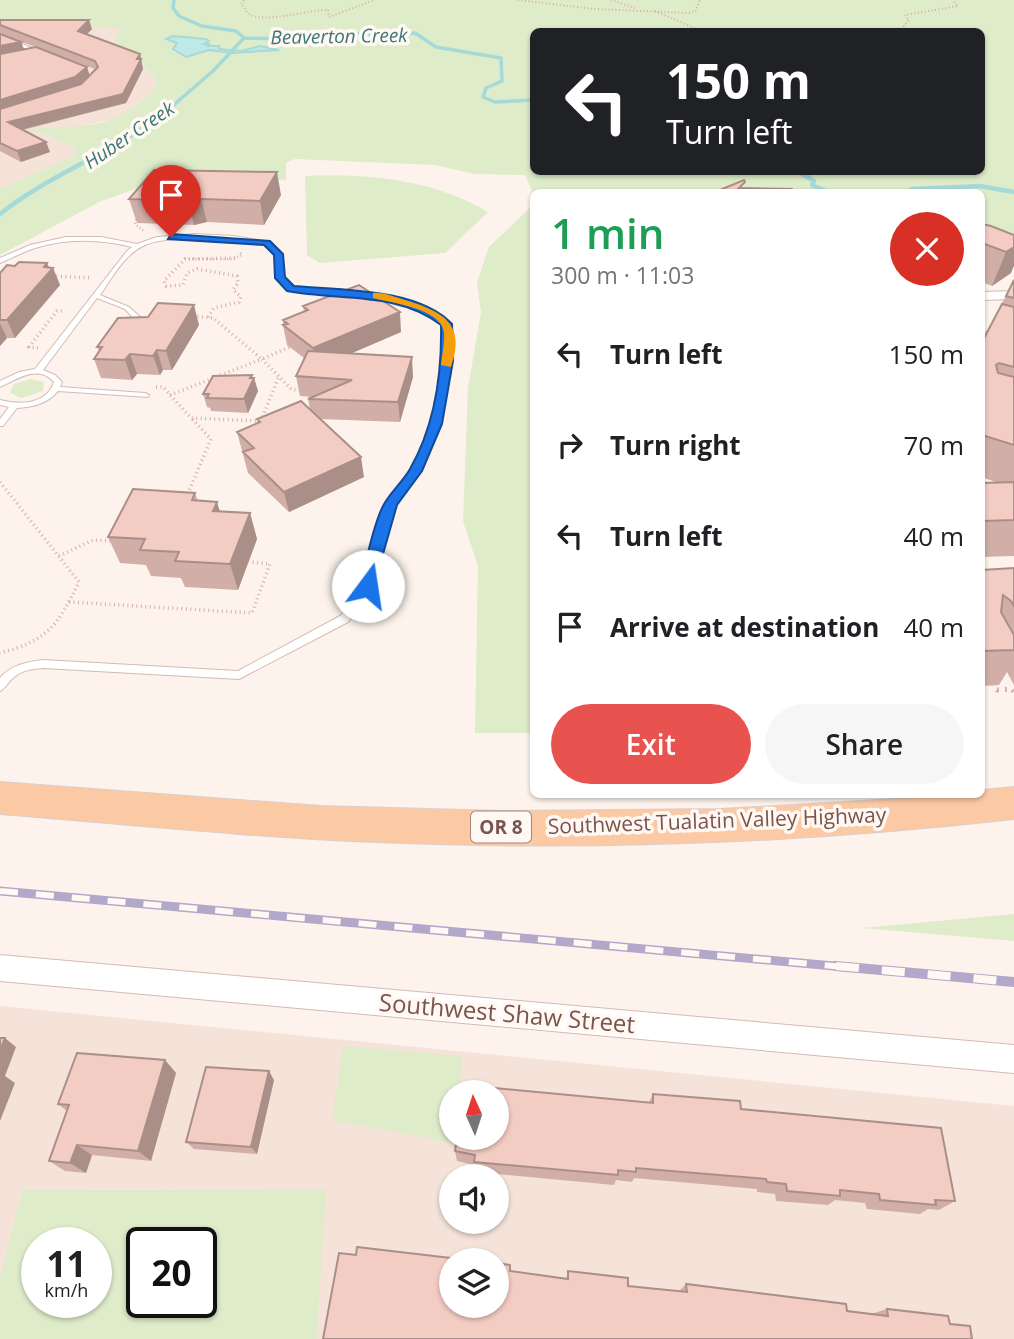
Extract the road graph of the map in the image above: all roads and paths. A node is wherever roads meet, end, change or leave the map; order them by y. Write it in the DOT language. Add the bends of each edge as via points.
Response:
graph roads {
  1 [pos="244,0"];
  2 [pos="374,0"];
  3 [pos="518,0"];
  4 [pos="611,0"];
  5 [pos="700,0"];
  6 [pos="953,0"];
  7 [pos="642,10"];
  8 [pos="655,11"];
  9 [pos="695,28"];
  10 [pos="906,28"];
  11 [pos="0,37"];
  12 [pos="40,52"];
  13 [pos="30,55"];
  14 [pos="53,57"];
  15 [pos="136,247"];
  16 [pos="236,251"];
  17 [pos="0,261"];
  18 [pos="51,276"];
  19 [pos="98,279"];
  20 [pos="1014,295"];
  21 [pos="97,296"];
  22 [pos="985,296"];
  23 [pos="184,316"];
  24 [pos="208,317"];
  25 [pos="148,329"];
  26 [pos="985,335"];
  27 [pos="1014,342"];
  28 [pos="290,347"];
  29 [pos="262,359"];
  30 [pos="37,372"];
  31 [pos="279,376"];
  32 [pos="0,385"];
  33 [pos="152,386"];
  34 [pos="56,389"];
  35 [pos="302,391"];
  36 [pos="145,395"];
  37 [pos="170,395"];
  38 [pos="0,402"];
  39 [pos="14,406"];
  40 [pos="191,418"];
  41 [pos="261,421"];
  42 [pos="0,424"];
  43 [pos="266,428"];
  44 [pos="0,482"];
  45 [pos="186,510"];
  46 [pos="118,542"];
  47 [pos="59,556"];
  48 [pos="249,562"];
  49 [pos="69,602"];
  50 [pos="185,603"];
  51 [pos="182,609"];
  52 [pos="0,653"];
  53 [pos="4,670"];
  54 [pos="992,680"];
  55 [pos="0,687"];
  56 [pos="1014,692"];
  57 [pos="0,797"];
  58 [pos="1014,803"];
  59 [pos="0,968"];
  60 [pos="1014,1059"];
  1 -- 2 [label="path" via="241,5 252,14 287,16 319,9 328,10 329,17"];
  3 -- 7 [label="path"];
  4 -- 7 [label="path"];
  5 -- 8 [label="path" via="695,12"];
  6 -- 10 [label="path" via="958,6 936,12 911,11 905,15 909,20"];
  7 -- 8 [label="path"];
  8 -- 9 [label="path"];
  11 -- 12 [label="lane"];
  12 -- 13 [label="lane"];
  12 -- 14 [label="lane"];
  15 -- 17 [label="lane" via="111,238 74,238 40,243"];
  15 -- 21 [label="lane"];
  15 -- 53 [label="lane" via="171,237 267,243 278,254 280,278 290,288 374,295 429,310 449,331 436,424 415,471 387,512 362,599 344,619 239,675 43,664"];
  16 -- 24 [label="path" via="242,255 185,259 164,281 168,288 178,287 187,273 197,269 237,276 233,290 241,297 239,302 214,308"];
  18 -- 19 [label="path"];
  20 -- 22 [label="street"];
  21 -- 25 [label="lane" via="127,308"];
  21 -- 30 [label="lane"];
  23 -- 24 [label="path"];
  24 -- 29 [label="path"];
  26 -- 27 [label="lane"];
  28 -- 29 [label="path"];
  29 -- 31 [label="path"];
  29 -- 37 [label="path"];
  30 -- 32 [label="lane" via="17,375"];
  30 -- 34 [label="lane" via="57,378"];
  31 -- 35 [label="path" via="292,389"];
  31 -- 41 [label="path"];
  33 -- 37 [label="path" via="163,387"];
  34 -- 36 [label="lane"];
  34 -- 39 [label="lane" via="39,401"];
  37 -- 40 [label="path"];
  38 -- 39 [label="lane"];
  39 -- 42 [label="lane"];
  40 -- 41 [label="path"];
  40 -- 45 [label="path" via="211,439 186,494"];
  41 -- 43 [label="path"];
  44 -- 47 [label="path"];
  46 -- 47 [label="path" via="93,540"];
  47 -- 49 [label="path" via="79,582"];
  48 -- 51 [label="path" via="270,564 252,613"];
  49 -- 51 [label="path"];
  49 -- 52 [label="path" via="42,641"];
  50 -- 51 [label="path"];
  53 -- 55 [label="lane"];
  54 -- 56 [label="path" via="997,690"];
  57 -- 58 [label="main road, Southwest Tualatin Valley Highway / OR 8" via="248,818 426,827 662,827"];
  59 -- 60 [label="street, Southwest Shaw Street"];
}
